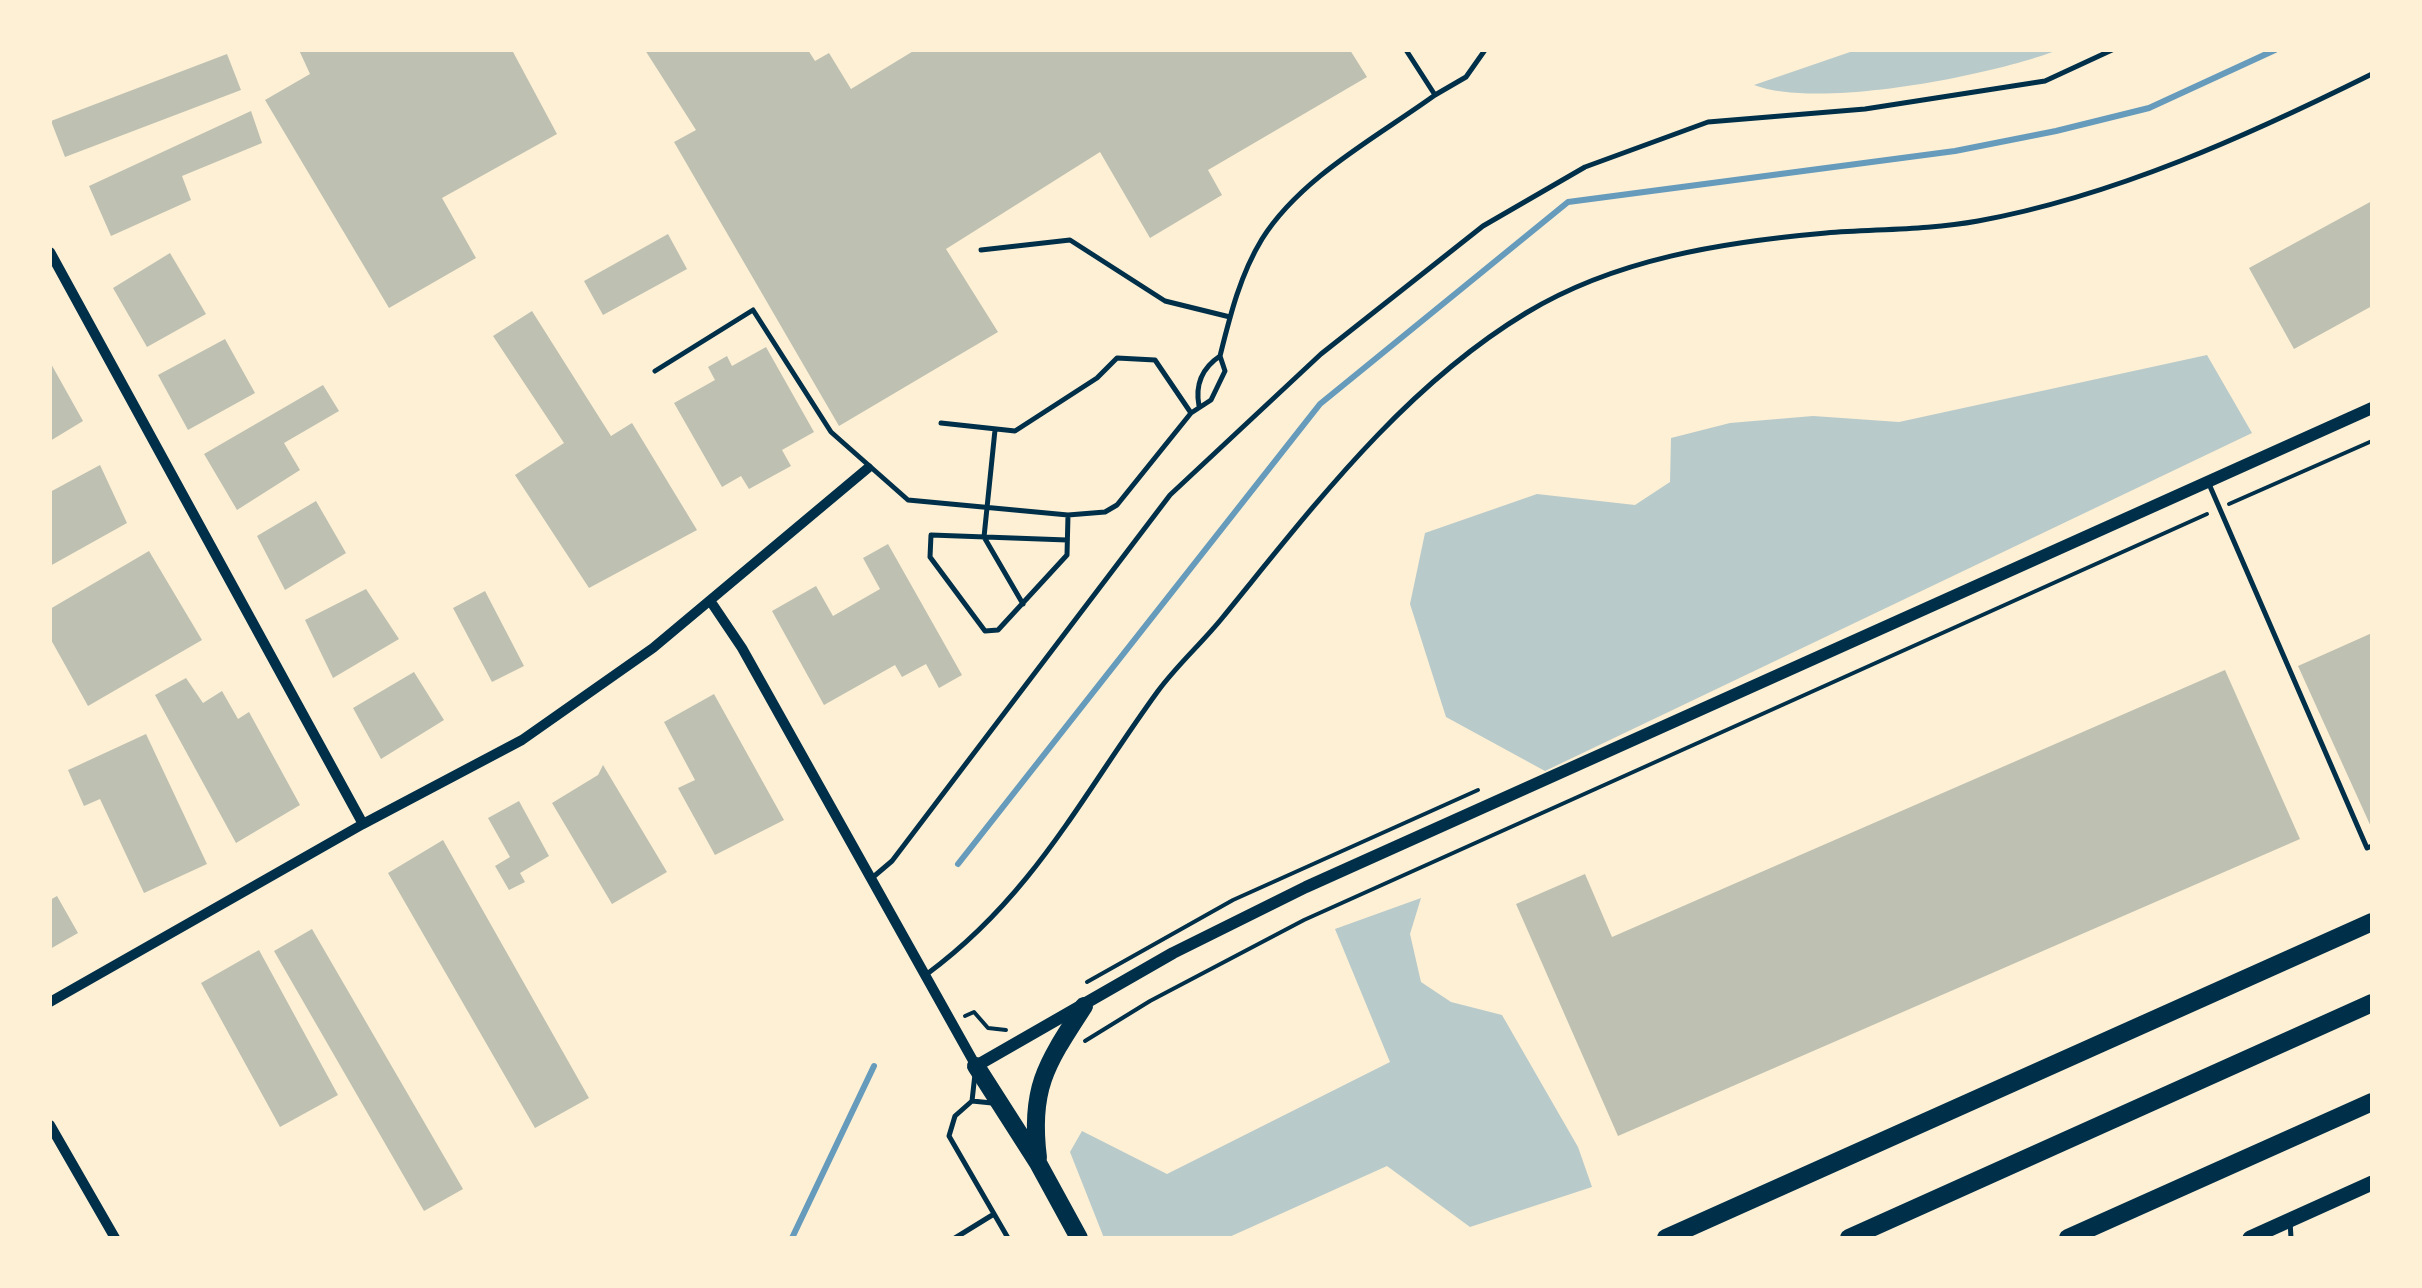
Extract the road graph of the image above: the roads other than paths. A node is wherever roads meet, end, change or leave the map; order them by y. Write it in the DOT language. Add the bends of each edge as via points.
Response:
graph roads {
  1 [pos="1406,50"];
  2 [pos="1485,50"];
  3 [pos="2112,50"];
  4 [pos="2372,74"];
  5 [pos="1435,95"];
  6 [pos="981,250"];
  7 [pos="50,252"];
  8 [pos="1230,317"];
  9 [pos="1220,356"];
  10 [pos="655,372"];
  11 [pos="1199,406"];
  12 [pos="2372,408"];
  13 [pos="1192,413"];
  14 [pos="941,423"];
  15 [pos="996,430"];
  16 [pos="868,468"];
  17 [pos="2208,482"];
  18 [pos="990,507"];
  19 [pos="1068,515"];
  20 [pos="984,537"];
  21 [pos="1067,540"];
  22 [pos="711,602"];
  23 [pos="1023,604"];
  24 [pos="362,824"];
  25 [pos="2372,846"];
  26 [pos="872,878"];
  27 [pos="2372,922"];
  28 [pos="925,976"];
  29 [pos="50,1002"];
  30 [pos="2372,1003"];
  31 [pos="1084,1006"];
  32 [pos="976,1066"];
  33 [pos="972,1101"];
  34 [pos="2372,1102"];
  35 [pos="998,1104"];
  36 [pos="50,1125"];
  37 [pos="1038,1163"];
  38 [pos="2372,1183"];
  39 [pos="994,1214"];
  40 [pos="2290,1220"];
  41 [pos="115,1238"];
  42 [pos="955,1238"];
  43 [pos="1008,1238"];
  44 [pos="1080,1238"];
  45 [pos="1666,1238"];
  46 [pos="1849,1238"];
  47 [pos="2068,1238"];
  48 [pos="2250,1238"];
  49 [pos="2291,1238"];
  1 -- 5 [label="lane"];
  2 -- 5 [label="lane" via="1466,77"];
  3 -- 26 [label="lane" via="2045,81 1865,109 1708,122 1585,168 1483,226 1321,354 1170,495 892,862"];
  4 -- 28 [label="lane" via="2213,147 2046,204 1977,221 1822,233 1646,261 1570,288 1522,316 1434,385 1324,490 1159,690 1020,891"];
  5 -- 8 [label="lane" via="1298,196 1263,239"];
  6 -- 8 [label="lane" via="1070,240 1165,301"];
  7 -- 24 [label="street"];
  8 -- 9 [label="lane"];
  9 -- 11 [label="lane" via="1199,384"];
  9 -- 11 [label="lane" via="1224,370 1211,400"];
  10 -- 16 [label="lane" via="752,310 830,432"];
  11 -- 13 [label="lane"];
  12 -- 17 [label="street"];
  13 -- 15 [label="lane" via="1155,360 1117,358 1015,431"];
  13 -- 19 [label="lane" via="1118,505"];
  14 -- 15 [label="lane"];
  15 -- 18 [label="lane"];
  16 -- 18 [label="lane" via="908,500"];
  16 -- 22 [label="street"];
  17 -- 25 [label="lane" via="2367,848"];
  17 -- 31 [label="street" via="1321,880"];
  18 -- 19 [label="lane"];
  18 -- 20 [label="lane"];
  19 -- 21 [label="lane"];
  20 -- 21 [label="lane"];
  20 -- 23 [label="lane"];
  20 -- 23 [label="lane" via="931,534 930,558 985,631 998,630"];
  21 -- 23 [label="lane" via="1067,555"];
  22 -- 24 [label="street" via="522,740"];
  22 -- 26 [label="street"];
  24 -- 29 [label="street"];
  26 -- 28 [label="street"];
  27 -- 45 [label="highway"];
  28 -- 32 [label="street"];
  30 -- 46 [label="highway"];
  31 -- 32 [label="street"];
  31 -- 37 [label="highway" via="1038,1087"];
  32 -- 33 [label="lane"];
  32 -- 35 [label="highway"];
  33 -- 35 [label="lane"];
  33 -- 39 [label="lane" via="955,1116 949,1136"];
  34 -- 47 [label="highway"];
  35 -- 37 [label="highway"];
  36 -- 41 [label="street"];
  37 -- 44 [label="highway"];
  38 -- 40 [label="main road"];
  39 -- 42 [label="lane"];
  39 -- 43 [label="lane"];
  40 -- 48 [label="main road"];
  40 -- 49 [label="lane"];
}
